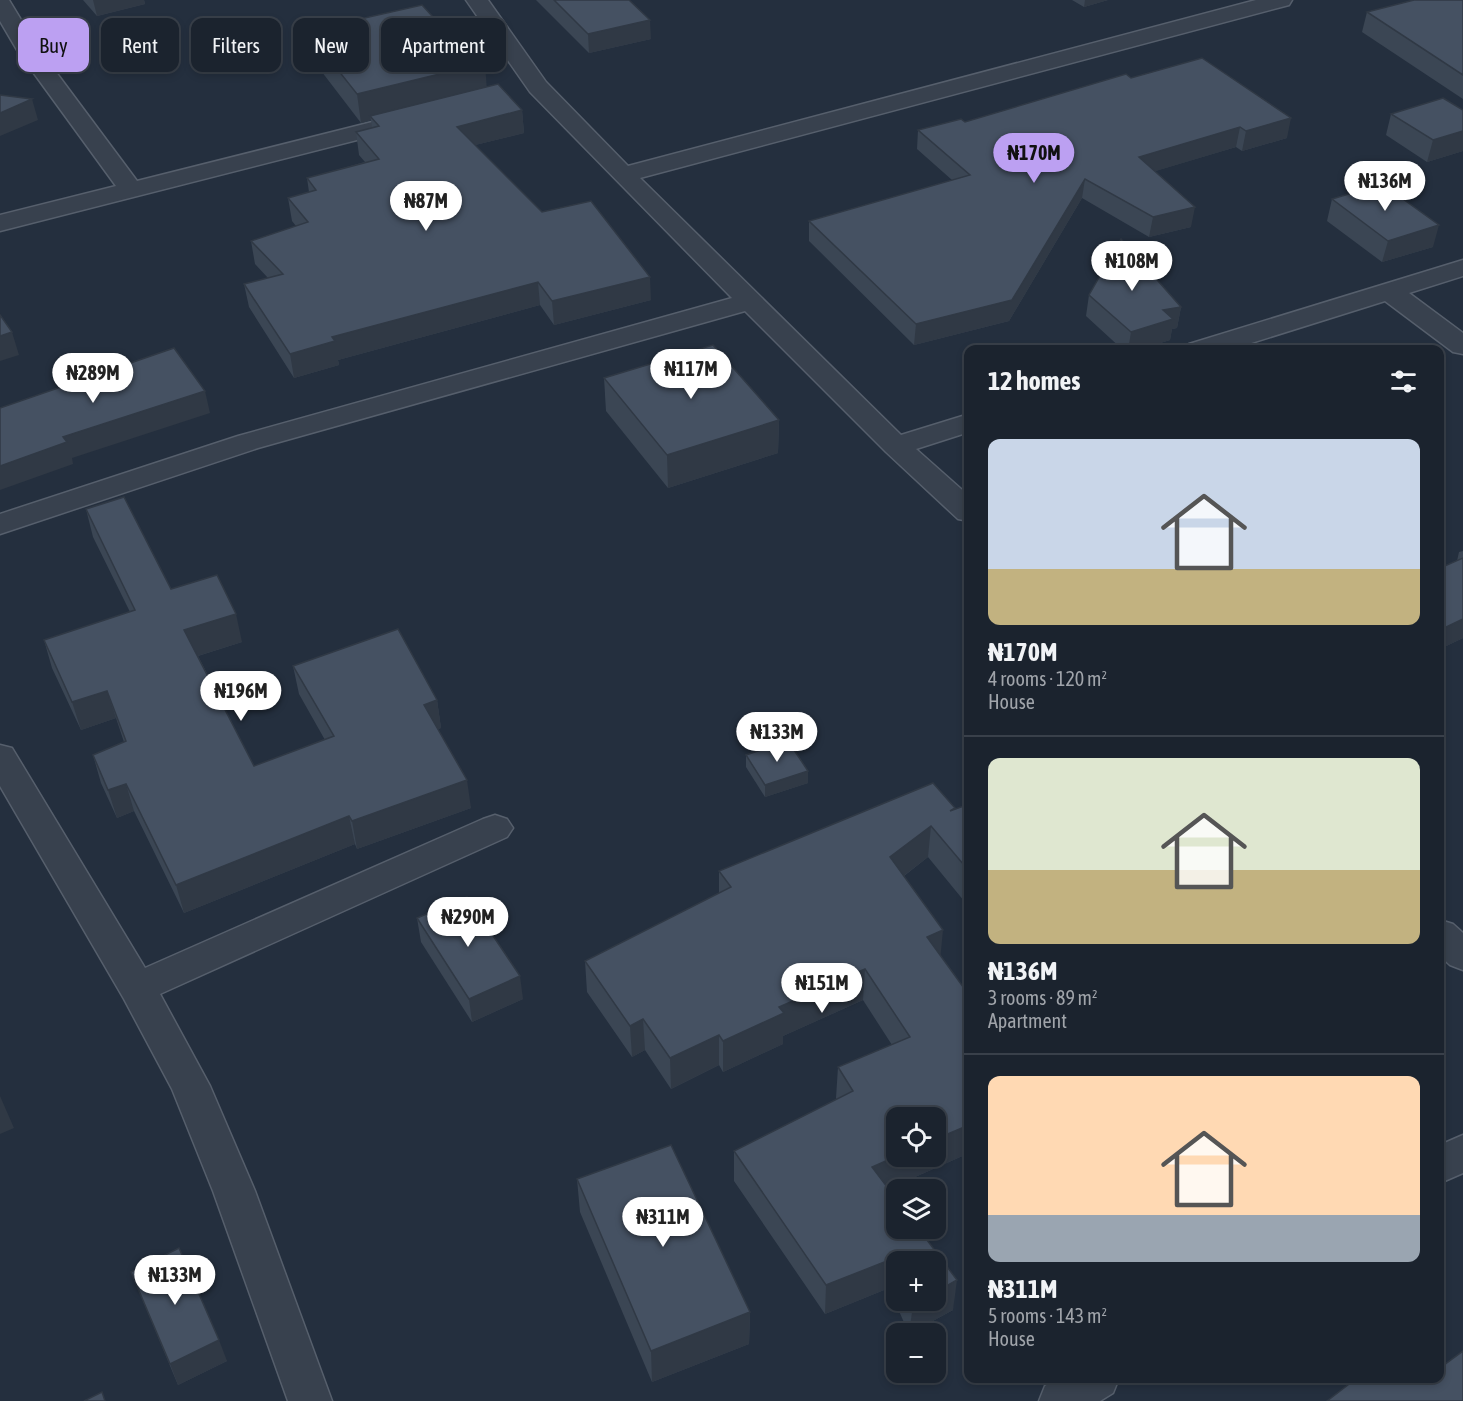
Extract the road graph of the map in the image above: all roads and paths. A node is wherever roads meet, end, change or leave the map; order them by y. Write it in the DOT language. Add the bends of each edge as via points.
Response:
graph roads {
  1 [pos="477,0"];
  2 [pos="1281,0"];
  3 [pos="0,2"];
  4 [pos="422,116"];
  5 [pos="623,175"];
  6 [pos="132,191"];
  7 [pos="0,223"];
  8 [pos="1463,268"];
  9 [pos="1390,292"];
  10 [pos="749,302"];
  11 [pos="1215,345"];
  12 [pos="1463,346"];
  13 [pos="964,425"];
  14 [pos="896,446"];
  15 [pos="964,507"];
  16 [pos="0,524"];
  17 [pos="0,757"];
  18 [pos="495,828"];
  19 [pos="1444,938"];
  20 [pos="1463,955"];
  21 [pos="137,987"];
  22 [pos="1463,1152"];
  23 [pos="1444,1164"];
  24 [pos="1089,1383"];
  25 [pos="310,1401"];
  26 [pos="1061,1401"];
  1 -- 5 [label="street" via="526,90"];
  2 -- 5 [label="street"];
  3 -- 6 [label="street" via="19,53"];
  4 -- 6 [label="street"];
  5 -- 10 [label="street"];
  6 -- 7 [label="street"];
  8 -- 9 [label="street"];
  9 -- 11 [label="street"];
  9 -- 12 [label="street"];
  10 -- 14 [label="street"];
  10 -- 16 [label="street" via="248,442"];
  13 -- 14 [label="street"];
  14 -- 15 [label="street"];
  17 -- 21 [label="street"];
  18 -- 21 [label="street"];
  19 -- 20 [label="street"];
  21 -- 25 [label="street" via="190,1086 221,1159"];
  22 -- 23 [label="street"];
  24 -- 26 [label="street"];
}
